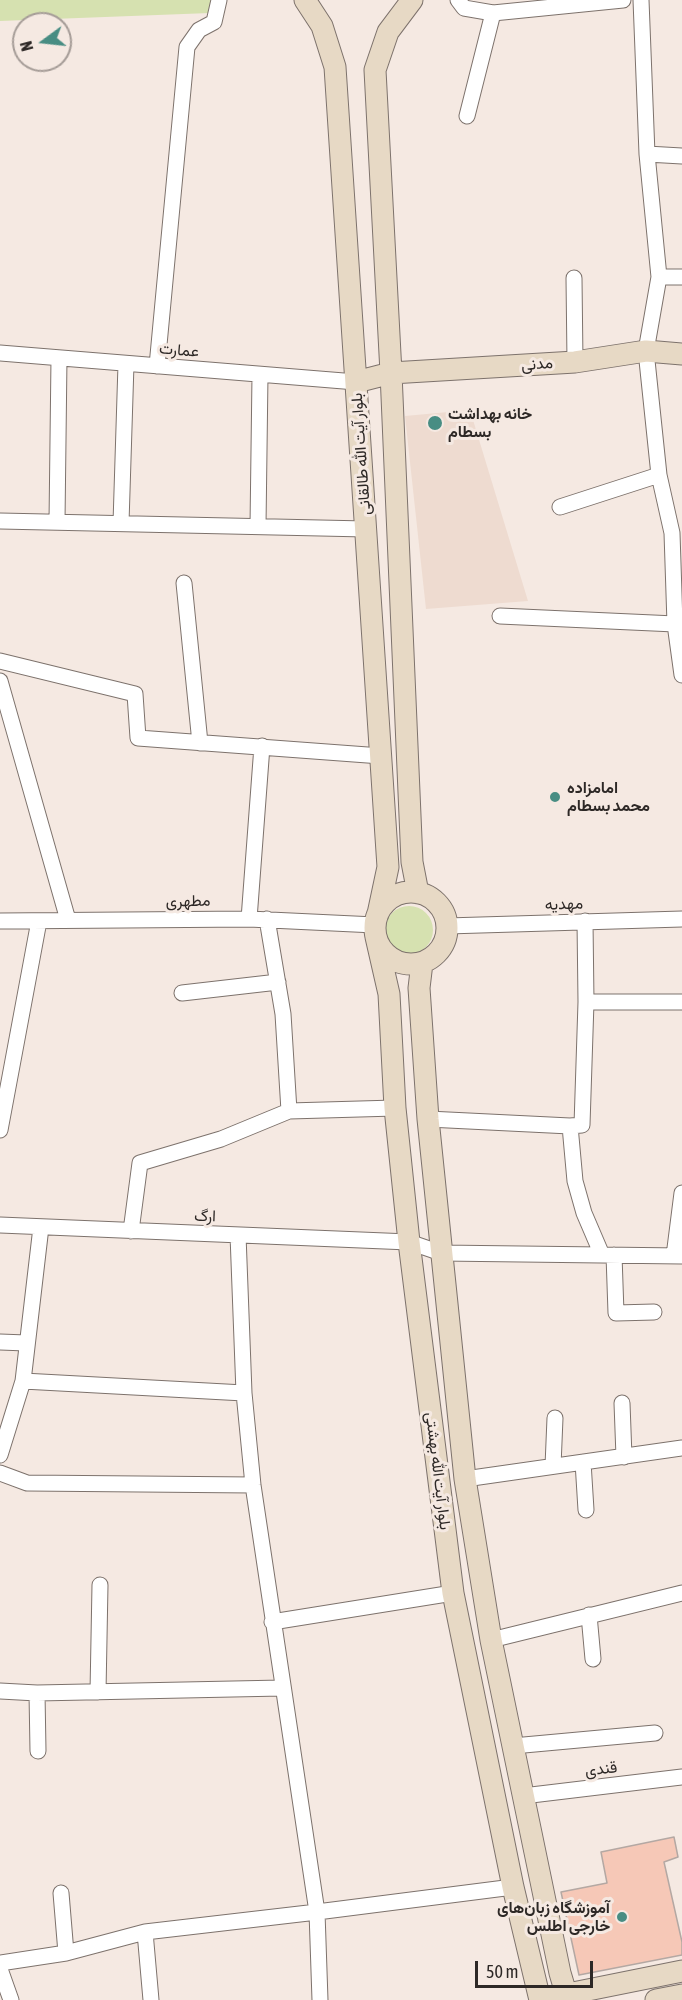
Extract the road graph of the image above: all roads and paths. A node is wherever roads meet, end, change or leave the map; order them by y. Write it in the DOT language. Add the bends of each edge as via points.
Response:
graph roads {
  1 [pos="219,0"];
  2 [pos="305,0"];
  3 [pos="412,0"];
  4 [pos="458,0"];
  5 [pos="623,0"];
  6 [pos="641,0"];
  7 [pos="493,13"];
  8 [pos="467,116"];
  9 [pos="647,154"];
  10 [pos="682,156"];
  11 [pos="659,277"];
  12 [pos="682,277"];
  13 [pos="574,278"];
  14 [pos="646,351"];
  15 [pos="0,353"];
  16 [pos="682,354"];
  17 [pos="59,358"];
  18 [pos="575,362"];
  19 [pos="126,364"];
  20 [pos="157,366"];
  21 [pos="391,373"];
  22 [pos="260,375"];
  23 [pos="356,381"];
  24 [pos="658,475"];
  25 [pos="560,507"];
  26 [pos="0,521"];
  27 [pos="57,522"];
  28 [pos="121,523"];
  29 [pos="258,526"];
  30 [pos="366,529"];
  31 [pos="677,532"];
  32 [pos="184,583"];
  33 [pos="500,615"];
  34 [pos="675,624"];
  35 [pos="0,661"];
  36 [pos="682,675"];
  37 [pos="0,681"];
  38 [pos="200,743"];
  39 [pos="262,746"];
  40 [pos="381,756"];
  41 [pos="418,893"];
  42 [pos="249,918"];
  43 [pos="267,919"];
  44 [pos="682,919"];
  45 [pos="68,920"];
  46 [pos="0,921"];
  47 [pos="39,921"];
  48 [pos="585,921"];
  49 [pos="377,925"];
  50 [pos="447,926"];
  51 [pos="422,963"];
  52 [pos="278,982"];
  53 [pos="182,993"];
  54 [pos="586,1002"];
  55 [pos="682,1002"];
  56 [pos="395,1108"];
  57 [pos="289,1111"];
  58 [pos="428,1119"];
  59 [pos="570,1126"];
  60 [pos="0,1130"];
  61 [pos="682,1193"];
  62 [pos="0,1225"];
  63 [pos="41,1227"];
  64 [pos="131,1231"];
  65 [pos="237,1235"];
  66 [pos="409,1242"];
  67 [pos="441,1253"];
  68 [pos="608,1255"];
  69 [pos="678,1256"];
  70 [pos="654,1312"];
  71 [pos="0,1342"];
  72 [pos="26,1343"];
  73 [pos="23,1381"];
  74 [pos="244,1393"];
  75 [pos="622,1403"];
  76 [pos="555,1418"];
  77 [pos="682,1448"];
  78 [pos="0,1455"];
  79 [pos="624,1457"];
  80 [pos="583,1462"];
  81 [pos="553,1466"];
  82 [pos="0,1473"];
  83 [pos="465,1479"];
  84 [pos="253,1485"];
  85 [pos="586,1510"];
  86 [pos="100,1585"];
  87 [pos="453,1593"];
  88 [pos="682,1593"];
  89 [pos="590,1616"];
  90 [pos="272,1622"];
  91 [pos="491,1640"];
  92 [pos="593,1659"];
  93 [pos="282,1688"];
  94 [pos="0,1691"];
  95 [pos="98,1692"];
  96 [pos="38,1693"];
  97 [pos="655,1733"];
  98 [pos="513,1746"];
  99 [pos="38,1751"];
  100 [pos="682,1777"];
  101 [pos="523,1796"];
  102 [pos="513,1887"];
  103 [pos="62,1893"];
  104 [pos="317,1912"];
  105 [pos="145,1932"];
  106 [pos="66,1953"];
  107 [pos="0,1963"];
  108 [pos="0,1969"];
  109 [pos="682,1971"];
  110 [pos="682,1995"];
  111 [pos="567,1997"];
  112 [pos="11,2000"];
  113 [pos="151,2000"];
  114 [pos="320,2000"];
  115 [pos="542,2000"];
  116 [pos="656,2000"];
  1 -- 20 [label="street" via="214,22 199,30 187,47"];
  2 -- 23 [label="street, بلوار آیت الله طالقانی" via="322,26 335,67"];
  3 -- 21 [label="street, بلوار آیت الله طالقانی" via="388,32 375,70"];
  4 -- 7 [label="street" via="464,8"];
  5 -- 7 [label="street"];
  6 -- 9 [label="street"];
  7 -- 8 [label="street"];
  9 -- 10 [label="street"];
  9 -- 11 [label="street"];
  11 -- 12 [label="street"];
  11 -- 14 [label="street"];
  13 -- 18 [label="street"];
  14 -- 16 [label="street, مدنی"];
  14 -- 18 [label="street, مدنی"];
  14 -- 24 [label="street"];
  15 -- 17 [label="street, عمارت"];
  17 -- 19 [label="street, عمارت"];
  17 -- 27 [label="street"];
  18 -- 21 [label="street, مدنی"];
  19 -- 20 [label="street, عمارت"];
  19 -- 28 [label="street"];
  20 -- 22 [label="street, عمارت"];
  21 -- 23 [label="street, مدنی"];
  21 -- 41 [label="street, بلوار آیت الله طالقانی" via="412,862"];
  22 -- 23 [label="street, عمارت"];
  22 -- 29 [label="street"];
  23 -- 30 [label="street, بلوار آیت الله طالقانی"];
  24 -- 25 [label="street"];
  24 -- 31 [label="street"];
  26 -- 27 [label="street"];
  27 -- 28 [label="street"];
  28 -- 29 [label="street"];
  29 -- 30 [label="street"];
  30 -- 40 [label="street, بلوار آیت الله طالقانی"];
  31 -- 34 [label="street"];
  32 -- 38 [label="street"];
  33 -- 34 [label="street"];
  34 -- 36 [label="street"];
  35 -- 38 [label="street" via="135,694 138,738"];
  37 -- 45 [label="street"];
  38 -- 39 [label="street"];
  39 -- 40 [label="street"];
  39 -- 42 [label="street"];
  40 -- 49 [label="street, بلوار آیت الله طالقانی" via="388,867"];
  41 -- 49 [label="street" via="395,896 385,904"];
  41 -- 50 [label="street" via="438,904"];
  42 -- 43 [label="street, مطهری"];
  42 -- 45 [label="street, مطهری"];
  43 -- 49 [label="street, مطهری"];
  43 -- 52 [label="street"];
  44 -- 48 [label="street, مهدیه"];
  45 -- 47 [label="street, مطهری"];
  46 -- 47 [label="street, مطهری"];
  47 -- 60 [label="street"];
  48 -- 50 [label="street, مهدیه"];
  48 -- 54 [label="street"];
  49 -- 51 [label="street" via="381,948 389,957 399,962"];
  49 -- 56 [label="street, بلوار آیت الله بهشتی" via="389,994"];
  50 -- 51 [label="street" via="441,948"];
  51 -- 58 [label="street, بلوار آیت الله بهشتی" via="419,988"];
  52 -- 53 [label="street"];
  52 -- 57 [label="street"];
  54 -- 55 [label="street"];
  54 -- 59 [label="street" via="582,1125"];
  56 -- 57 [label="street"];
  56 -- 66 [label="street, بلوار آیت الله بهشتی"];
  57 -- 64 [label="street" via="221,1139 140,1163"];
  58 -- 59 [label="street"];
  58 -- 67 [label="street, بلوار آیت الله بهشتی"];
  59 -- 68 [label="street" via="584,1213"];
  61 -- 69 [label="street"];
  62 -- 63 [label="street, ارگ"];
  63 -- 64 [label="street, ارگ"];
  63 -- 72 [label="street"];
  64 -- 65 [label="street, ارگ"];
  65 -- 66 [label="street, ارگ"];
  65 -- 74 [label="street"];
  66 -- 67 [label="street, ارگ"];
  66 -- 87 [label="street, بلوار آیت الله بهشتی"];
  67 -- 68 [label="street, ارگ"];
  67 -- 83 [label="street, بلوار آیت الله بهشتی"];
  68 -- 69 [label="street, ارگ"];
  68 -- 70 [label="street" via="616,1312"];
  71 -- 72 [label="street"];
  72 -- 73 [label="street"];
  73 -- 74 [label="street"];
  73 -- 78 [label="street"];
  74 -- 84 [label="street"];
  75 -- 79 [label="street"];
  76 -- 81 [label="street"];
  77 -- 79 [label="street"];
  79 -- 80 [label="street"];
  80 -- 81 [label="street"];
  80 -- 85 [label="street"];
  81 -- 83 [label="street"];
  82 -- 84 [label="street" via="27,1483"];
  83 -- 91 [label="street, بلوار آیت الله بهشتی"];
  84 -- 90 [label="street"];
  86 -- 95 [label="street"];
  87 -- 90 [label="street"];
  87 -- 102 [label="street, بلوار آیت الله بهشتی"];
  88 -- 89 [label="street"];
  89 -- 91 [label="street"];
  89 -- 92 [label="street"];
  90 -- 93 [label="street"];
  91 -- 98 [label="street, بلوار آیت الله بهشتی"];
  93 -- 95 [label="street"];
  93 -- 104 [label="street"];
  94 -- 96 [label="street"];
  95 -- 96 [label="street"];
  96 -- 99 [label="street"];
  97 -- 98 [label="street"];
  98 -- 101 [label="street, بلوار آیت الله بهشتی"];
  100 -- 101 [label="street, قندی"];
  101 -- 111 [label="street, بلوار آیت الله بهشتی"];
  102 -- 104 [label="street"];
  102 -- 115 [label="street, بلوار آیت الله بهشتی"];
  103 -- 106 [label="street"];
  104 -- 105 [label="street"];
  104 -- 114 [label="street"];
  105 -- 106 [label="street"];
  105 -- 113 [label="street"];
  106 -- 107 [label="street"];
  108 -- 112 [label="street"];
  109 -- 111 [label="street"];
  110 -- 116 [label="street"];
  111 -- 115 [label="street"];
}
